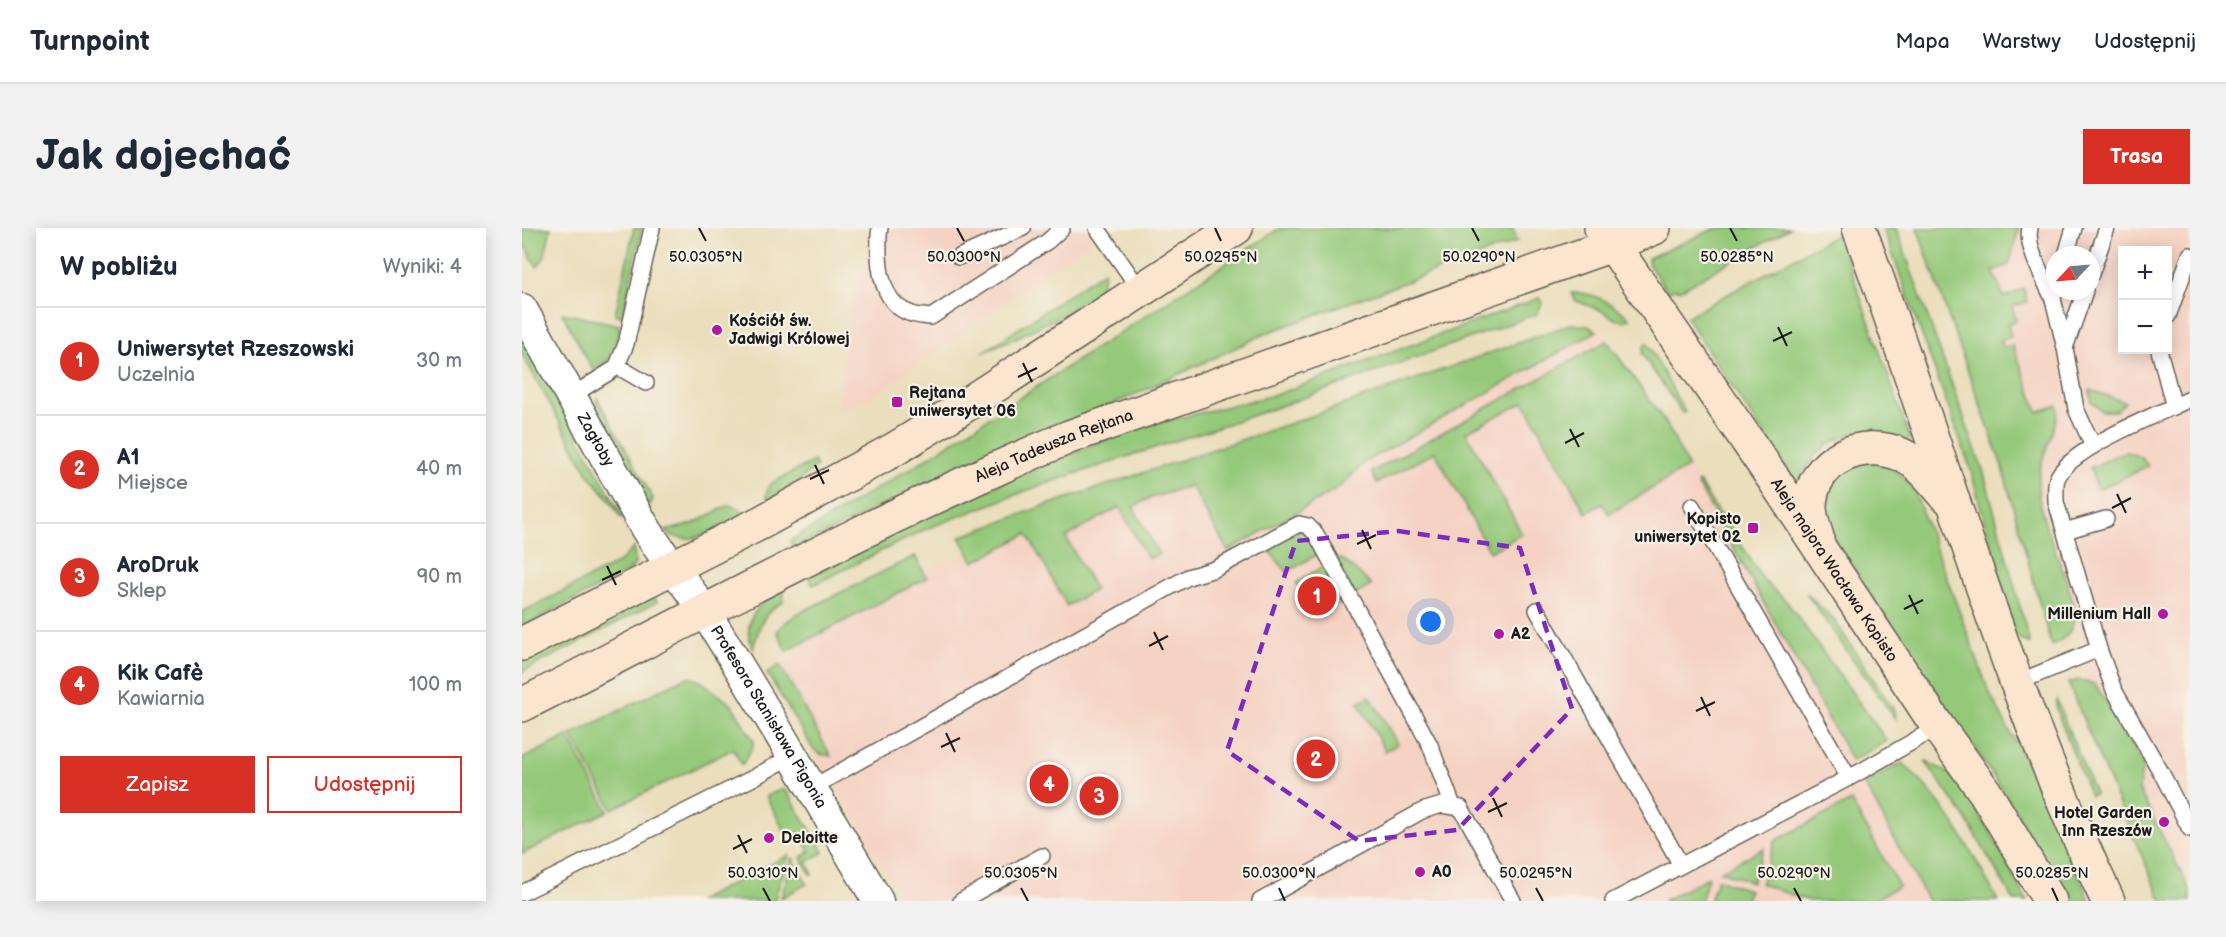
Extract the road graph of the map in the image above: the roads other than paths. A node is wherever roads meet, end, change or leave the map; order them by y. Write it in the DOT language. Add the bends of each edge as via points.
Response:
graph roads {
  1 [pos="652,228"];
  2 [pos="880,228"];
  3 [pos="1023,228"];
  4 [pos="1062,228"];
  5 [pos="1097,228"];
  6 [pos="1236,228"];
  7 [pos="1654,228"];
  8 [pos="1859,228"];
  9 [pos="2030,228"];
  10 [pos="2074,228"];
  11 [pos="2107,228"];
  12 [pos="1606,237"];
  13 [pos="2069,246"];
  14 [pos="2100,248"];
  15 [pos="2190,255"];
  16 [pos="959,257"];
  17 [pos="2046,279"];
  18 [pos="1141,291"];
  19 [pos="2055,300"];
  20 [pos="2082,300"];
  21 [pos="2172,305"];
  22 [pos="522,309"];
  23 [pos="2065,348"];
  24 [pos="2160,354"];
  25 [pos="617,366"];
  26 [pos="646,382"];
  27 [pos="571,396"];
  28 [pos="2190,399"];
  29 [pos="2174,407"];
  30 [pos="2093,446"];
  31 [pos="1692,506"];
  32 [pos="1954,507"];
  33 [pos="2106,519"];
  34 [pos="2065,531"];
  35 [pos="1822,550"];
  36 [pos="671,568"];
  37 [pos="1538,610"];
  38 [pos="704,612"];
  39 [pos="522,644"];
  40 [pos="2099,649"];
  41 [pos="2016,683"];
  42 [pos="522,705"];
  43 [pos="1938,727"];
  44 [pos="792,756"];
  45 [pos="1849,778"];
  46 [pos="811,788"];
  47 [pos="1453,806"];
  48 [pos="2190,830"];
  49 [pos="1042,856"];
  50 [pos="1681,865"];
  51 [pos="522,893"];
  52 [pos="878,901"];
  53 [pos="961,901"];
  54 [pos="1260,901"];
  55 [pos="1513,901"];
  56 [pos="1613,901"];
  57 [pos="2050,901"];
  58 [pos="2108,901"];
  1 -- 25 [label="lane" via="626,344"];
  2 -- 4 [label="lane" via="880,269 885,290 896,305 911,314 931,316"];
  3 -- 16 [label="lane"];
  5 -- 18 [label="lane"];
  6 -- 18 [label="main road"];
  7 -- 12 [label="main road, Aleja Tadeusza Rejtana"];
  8 -- 32 [label="main road"];
  9 -- 17 [label="lane" via="2028,236 2034,256"];
  10 -- 13 [label="lane"];
  11 -- 14 [label="lane"];
  12 -- 35 [label="main road, Aleja majora Wacława Kopisto"];
  12 -- 38 [label="main road, Aleja Tadeusza Rejtana" via="1522,275 1069,437 904,512"];
  15 -- 21 [label="lane"];
  18 -- 36 [label="main road" via="895,449"];
  19 -- 23 [label="lane"];
  20 -- 23 [label="lane"];
  22 -- 27 [label="street, Zagłoby"];
  23 -- 30 [label="lane" via="2076,409"];
  24 -- 29 [label="lane"];
  25 -- 26 [label="lane"];
  25 -- 27 [label="lane"];
  27 -- 36 [label="street, Zagłoby"];
  28 -- 29 [label="lane"];
  29 -- 30 [label="lane"];
  30 -- 34 [label="lane" via="2069,462 2057,479 2056,502"];
  31 -- 45 [label="lane"];
  32 -- 35 [label="main road" via="1905,456 1878,448 1846,453 1823,470 1813,490 1810,516"];
  32 -- 41 [label="main road"];
  33 -- 34 [label="lane"];
  34 -- 40 [label="lane"];
  35 -- 43 [label="main road, Aleja majora Wacława Kopisto"];
  36 -- 38 [label="street, Profesora Stanisława Pigonia"];
  36 -- 39 [label="main road"];
  37 -- 50 [label="lane"];
  38 -- 42 [label="main road, Aleja Tadeusza Rejtana"];
  38 -- 44 [label="street, Profesora Stanisława Pigonia"];
  40 -- 41 [label="lane"];
  40 -- 48 [label="lane" via="2114,690"];
  41 -- 58 [label="main road"];
  43 -- 45 [label="lane"];
  43 -- 57 [label="main road, Aleja majora Wacława Kopisto" via="1984,792"];
  44 -- 46 [label="street, Profesora Stanisława Pigonia"];
  44 -- 51 [label="lane"];
  45 -- 50 [label="lane"];
  46 -- 47 [label="lane" via="1188,577 1215,569 1304,524 1316,534 1430,745"];
  46 -- 52 [label="street, Profesora Stanisława Pigonia"];
  47 -- 54 [label="lane" via="1422,811"];
  47 -- 55 [label="lane" via="1461,808 1470,821"];
  49 -- 53 [label="lane"];
  50 -- 56 [label="lane"];
}
